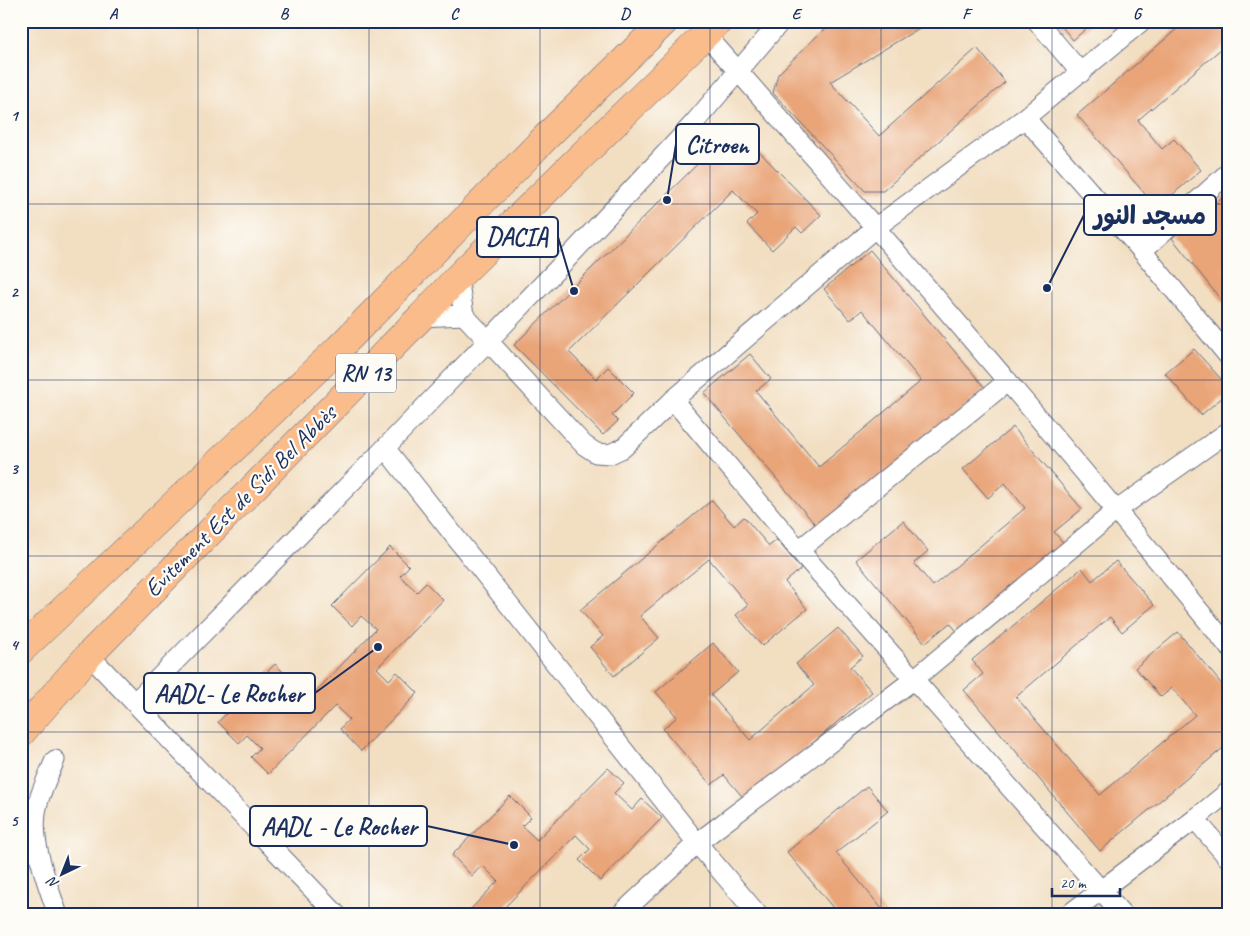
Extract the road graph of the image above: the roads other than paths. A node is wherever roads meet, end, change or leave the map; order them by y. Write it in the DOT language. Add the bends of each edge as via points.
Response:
graph roads {
  1 [pos="665,21"];
  2 [pos="781,21"];
  3 [pos="1037,21"];
  4 [pos="1142,21"];
  5 [pos="712,28"];
  6 [pos="738,71"];
  7 [pos="1081,73"];
  8 [pos="1025,118"];
  9 [pos="1229,172"];
  10 [pos="875,228"];
  11 [pos="1142,251"];
  12 [pos="458,278"];
  13 [pos="464,316"];
  14 [pos="421,317"];
  15 [pos="489,341"];
  16 [pos="1229,357"];
  17 [pos="1008,381"];
  18 [pos="673,400"];
  19 [pos="1229,431"];
  20 [pos="385,448"];
  21 [pos="1117,510"];
  22 [pos="799,550"];
  23 [pos="1229,647"];
  24 [pos="21,650"];
  25 [pos="89,655"];
  26 [pos="913,680"];
  27 [pos="135,702"];
  28 [pos="21,733"];
  29 [pos="55,760"];
  30 [pos="1229,791"];
  31 [pos="1195,819"];
  32 [pos="698,842"];
  33 [pos="1229,859"];
  34 [pos="1102,890"];
  35 [pos="58,915"];
  36 [pos="337,915"];
  37 [pos="620,915"];
  38 [pos="758,915"];
  39 [pos="1068,915"];
  40 [pos="1123,915"];
  1 -- 24 [label="highway, Evitement Est de Sidi Bel Abbès / RN 13" via="338,349"];
  2 -- 6 [label="street"];
  3 -- 7 [label="street"];
  4 -- 7 [label="street"];
  5 -- 6 [label="street"];
  5 -- 12 [label="highway, Evitement Est de Sidi Bel Abbès / RN 13"];
  6 -- 10 [label="street"];
  6 -- 15 [label="street"];
  7 -- 8 [label="street"];
  8 -- 10 [label="street"];
  8 -- 11 [label="street"];
  9 -- 11 [label="street"];
  10 -- 17 [label="street"];
  10 -- 18 [label="street"];
  11 -- 16 [label="street"];
  12 -- 13 [label="street"];
  12 -- 14 [label="highway, Evitement Est de Sidi Bel Abbès / RN 13"];
  13 -- 14 [label="street"];
  13 -- 15 [label="street"];
  14 -- 25 [label="highway, Evitement Est de Sidi Bel Abbès / RN 13"];
  15 -- 18 [label="street" via="561,421 596,453 610,454 623,448"];
  15 -- 20 [label="street"];
  17 -- 21 [label="street"];
  17 -- 22 [label="street"];
  18 -- 22 [label="street"];
  19 -- 21 [label="street"];
  20 -- 27 [label="street"];
  20 -- 32 [label="street"];
  21 -- 23 [label="street"];
  21 -- 26 [label="street"];
  22 -- 26 [label="street"];
  25 -- 27 [label="street"];
  25 -- 28 [label="highway, Evitement Est de Sidi Bel Abbès / RN 13"];
  26 -- 32 [label="street"];
  26 -- 34 [label="street"];
  27 -- 36 [label="street"];
  29 -- 35 [label="street" via="37,804 35,832"];
  30 -- 31 [label="street"];
  31 -- 33 [label="street"];
  31 -- 34 [label="street"];
  32 -- 37 [label="street"];
  32 -- 38 [label="street"];
  34 -- 39 [label="street"];
  34 -- 40 [label="street"];
}
